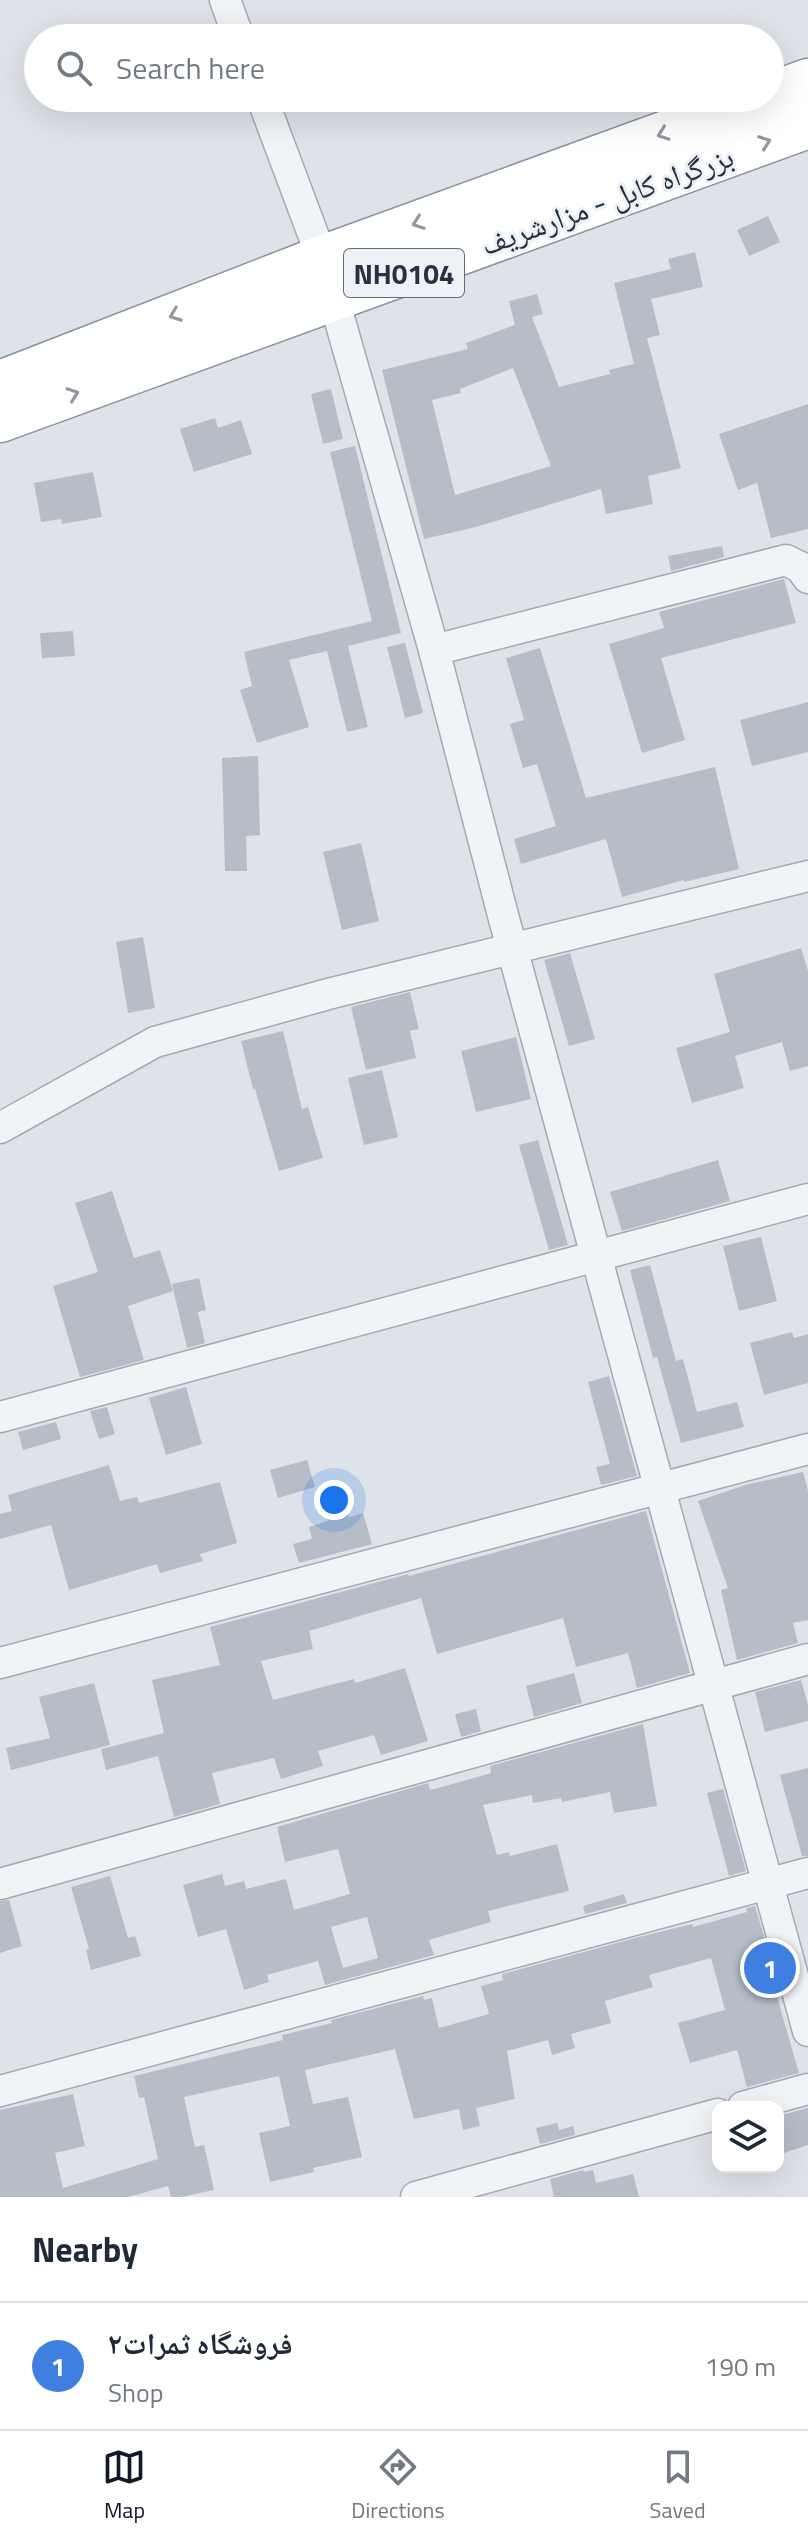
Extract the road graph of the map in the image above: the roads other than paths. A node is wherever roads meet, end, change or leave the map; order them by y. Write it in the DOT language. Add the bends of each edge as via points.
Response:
graph roads {
  1 [pos="225,0"];
  2 [pos="234,24"];
  3 [pos="808,81"];
  4 [pos="784,90"];
  5 [pos="267,112"];
  6 [pos="728,112"];
  7 [pos="808,126"];
  8 [pos="328,279"];
  9 [pos="0,383"];
  10 [pos="0,420"];
  11 [pos="808,578"];
  12 [pos="434,650"];
  13 [pos="808,876"];
  14 [pos="513,950"];
  15 [pos="0,1128"];
  16 [pos="808,1199"];
  17 [pos="597,1257"];
  18 [pos="0,1417"];
  19 [pos="808,1449"];
  20 [pos="660,1488"];
  21 [pos="808,1659"];
  22 [pos="0,1663"];
  23 [pos="714,1686"];
  24 [pos="808,1873"];
  25 [pos="0,1884"];
  26 [pos="768,1884"];
  27 [pos="808,2031"];
  28 [pos="808,2089"];
  29 [pos="0,2091"];
  30 [pos="765,2101"];
  31 [pos="712,2116"];
  32 [pos="416,2197"];
  1 -- 2 [label="street"];
  3 -- 4 [label="highway"];
  5 -- 8 [label="street"];
  6 -- 8 [label="highway, بزرگراه کابل - مزارشریف / NH0104, one-way"];
  8 -- 7 [label="highway, بزرگراه کابل - مزارشریف / NH0104, one-way"];
  8 -- 9 [label="highway, بزرگراه کابل - مزارشریف / NH0104, one-way"];
  10 -- 8 [label="highway, بزرگراه کابل - مزارشریف / NH0104, one-way"];
  8 -- 12 [label="street"];
  11 -- 12 [label="street" via="786,560"];
  12 -- 14 [label="street"];
  13 -- 14 [label="street"];
  14 -- 15 [label="street" via="155,1042"];
  14 -- 17 [label="street"];
  16 -- 17 [label="street"];
  17 -- 18 [label="street"];
  17 -- 20 [label="street"];
  19 -- 20 [label="street"];
  20 -- 22 [label="street"];
  20 -- 23 [label="street"];
  21 -- 23 [label="street"];
  23 -- 25 [label="street"];
  23 -- 26 [label="street"];
  24 -- 26 [label="street"];
  26 -- 27 [label="street"];
  26 -- 29 [label="street"];
  28 -- 30 [label="street"];
  31 -- 32 [label="street"];
}
